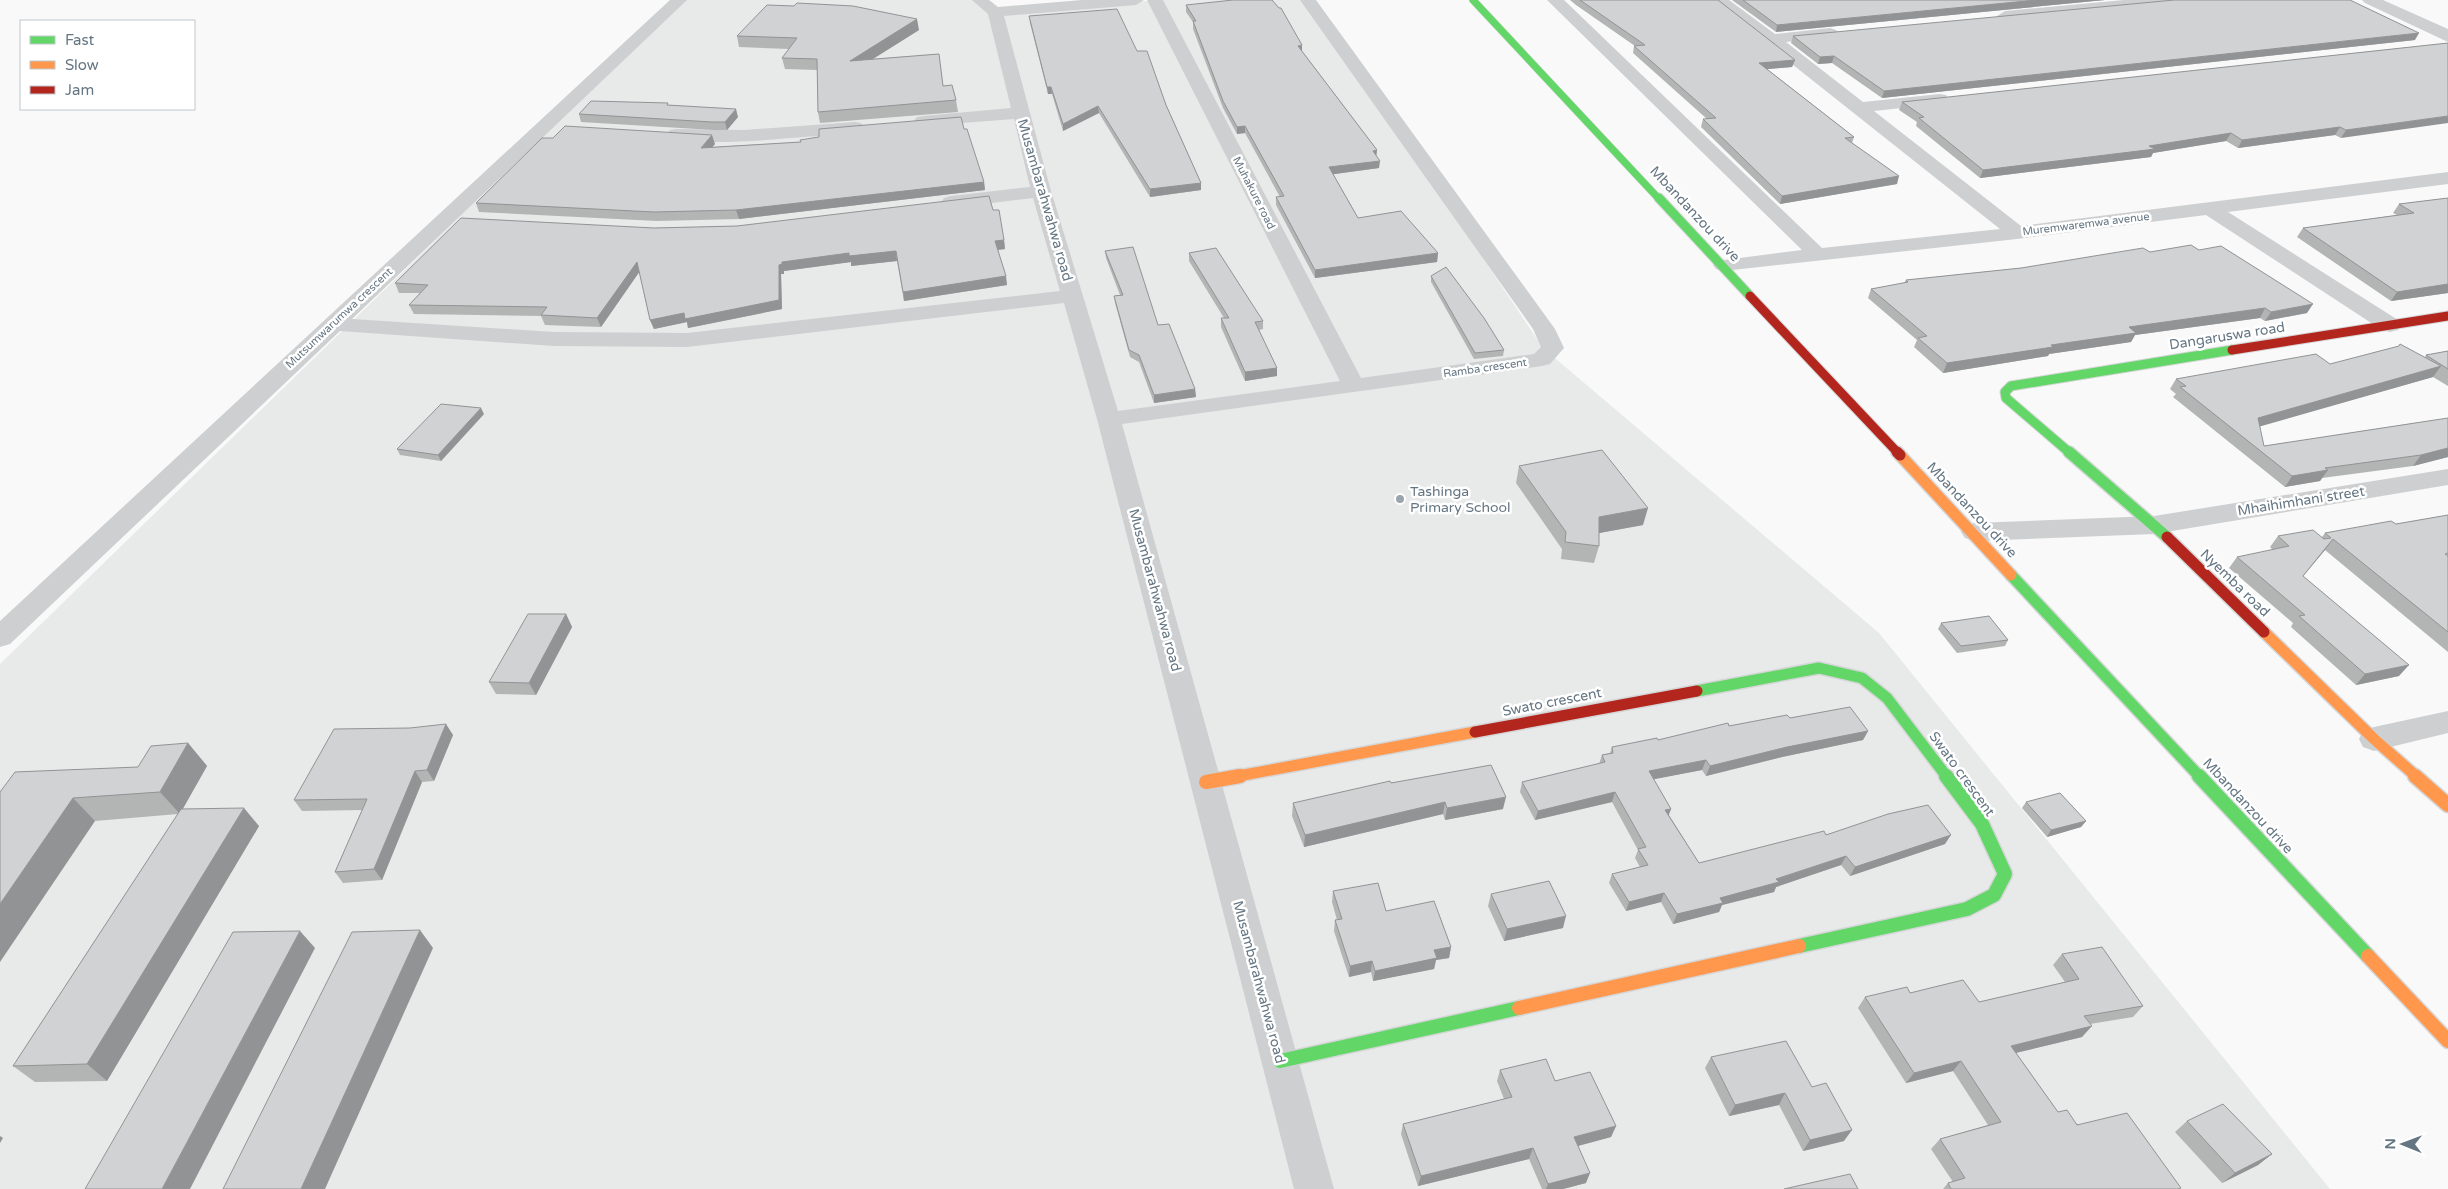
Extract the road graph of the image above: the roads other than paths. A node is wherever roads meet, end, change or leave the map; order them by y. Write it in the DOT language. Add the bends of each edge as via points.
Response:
graph roads {
  1 [pos="679,0"];
  2 [pos="1136,0"];
  3 [pos="1155,0"];
  4 [pos="1308,0"];
  5 [pos="1473,0"];
  6 [pos="1555,0"];
  7 [pos="1718,0"];
  8 [pos="2171,0"];
  9 [pos="2370,0"];
  10 [pos="988,6"];
  11 [pos="1986,18"];
  12 [pos="1850,32"];
  13 [pos="2448,37"];
  14 [pos="1772,39"];
  15 [pos="2448,43"];
  16 [pos="2428,46"];
  17 [pos="1955,97"];
  18 [pos="1857,108"];
  19 [pos="1020,113"];
  20 [pos="903,123"];
  21 [pos="543,126"];
  22 [pos="874,126"];
  23 [pos="571,128"];
  24 [pos="657,133"];
  25 [pos="2448,178"];
  26 [pos="1041,191"];
  27 [pos="935,204"];
  28 [pos="2210,209"];
  29 [pos="446,218"];
  30 [pos="475,220"];
  31 [pos="2017,233"];
  32 [pos="1818,255"];
  33 [pos="1723,266"];
  34 [pos="1072,296"];
  35 [pos="2448,316"];
  36 [pos="333,324"];
  37 [pos="2390,325"];
  38 [pos="1354,386"];
  39 [pos="2011,386"];
  40 [pos="1109,419"];
  41 [pos="2448,477"];
  42 [pos="2154,525"];
  43 [pos="1974,532"];
  44 [pos="0,637"];
  45 [pos="2448,722"];
  46 [pos="2374,739"];
  47 [pos="1206,782"];
  48 [pos="2448,805"];
  49 [pos="2448,1041"];
  50 [pos="1280,1061"];
  51 [pos="1314,1189"];
  1 -- 21 [label="street, Mutsumwarumwa crescent"];
  2 -- 10 [label="street"];
  3 -- 38 [label="street, Muhakure road"];
  4 -- 38 [label="street, Ramba crescent" via="1544,329 1553,348 1542,359 1523,363"];
  5 -- 33 [label="street, Mbandanzou drive"];
  6 -- 32 [label="street"];
  7 -- 14 [label="street"];
  8 -- 11 [label="street"];
  9 -- 13 [label="street"];
  10 -- 19 [label="street, Musambarahwahwa road"];
  12 -- 14 [label="street"];
  14 -- 18 [label="street"];
  15 -- 16 [label="street"];
  17 -- 18 [label="street"];
  18 -- 31 [label="street"];
  19 -- 20 [label="street"];
  19 -- 26 [label="street, Musambarahwahwa road"];
  21 -- 23 [label="street"];
  21 -- 29 [label="street, Mutsumwarumwa crescent"];
  22 -- 24 [label="street" via="714,137"];
  25 -- 28 [label="street, Muremwaremwa avenue"];
  26 -- 27 [label="street"];
  26 -- 34 [label="street, Musambarahwahwa road"];
  28 -- 31 [label="street, Muremwaremwa avenue"];
  28 -- 37 [label="street"];
  29 -- 30 [label="street"];
  29 -- 36 [label="street, Mutsumwarumwa crescent"];
  31 -- 32 [label="street, Muremwaremwa avenue"];
  32 -- 33 [label="street, Muremwaremwa avenue"];
  33 -- 43 [label="street, Mbandanzou drive" via="1769,319"];
  34 -- 36 [label="street" via="662,341"];
  34 -- 40 [label="street, Musambarahwahwa road"];
  35 -- 37 [label="street, Dangaruswa road"];
  36 -- 44 [label="street, Mutsumwarumwa crescent"];
  37 -- 39 [label="street, Dangaruswa road"];
  38 -- 40 [label="street, Ramba crescent"];
  39 -- 42 [label="street, Nyemba road" via="2005,392 2006,398"];
  40 -- 47 [label="street, Musambarahwahwa road"];
  41 -- 42 [label="street, Mhaihimhani street"];
  42 -- 43 [label="street, Mhaihimhani street"];
  42 -- 46 [label="street, Nyemba road"];
  43 -- 49 [label="street, Mbandanzou drive"];
  45 -- 46 [label="street"];
  46 -- 48 [label="street, Nyemba road"];
  47 -- 50 [label="street, Musambarahwahwa road"];
  47 -- 50 [label="street, Swato crescent" via="1819,668 1862,678 1887,698 1982,824 2005,874 1994,895 1967,908"];
  50 -- 51 [label="street, Musambarahwahwa road"];
}
